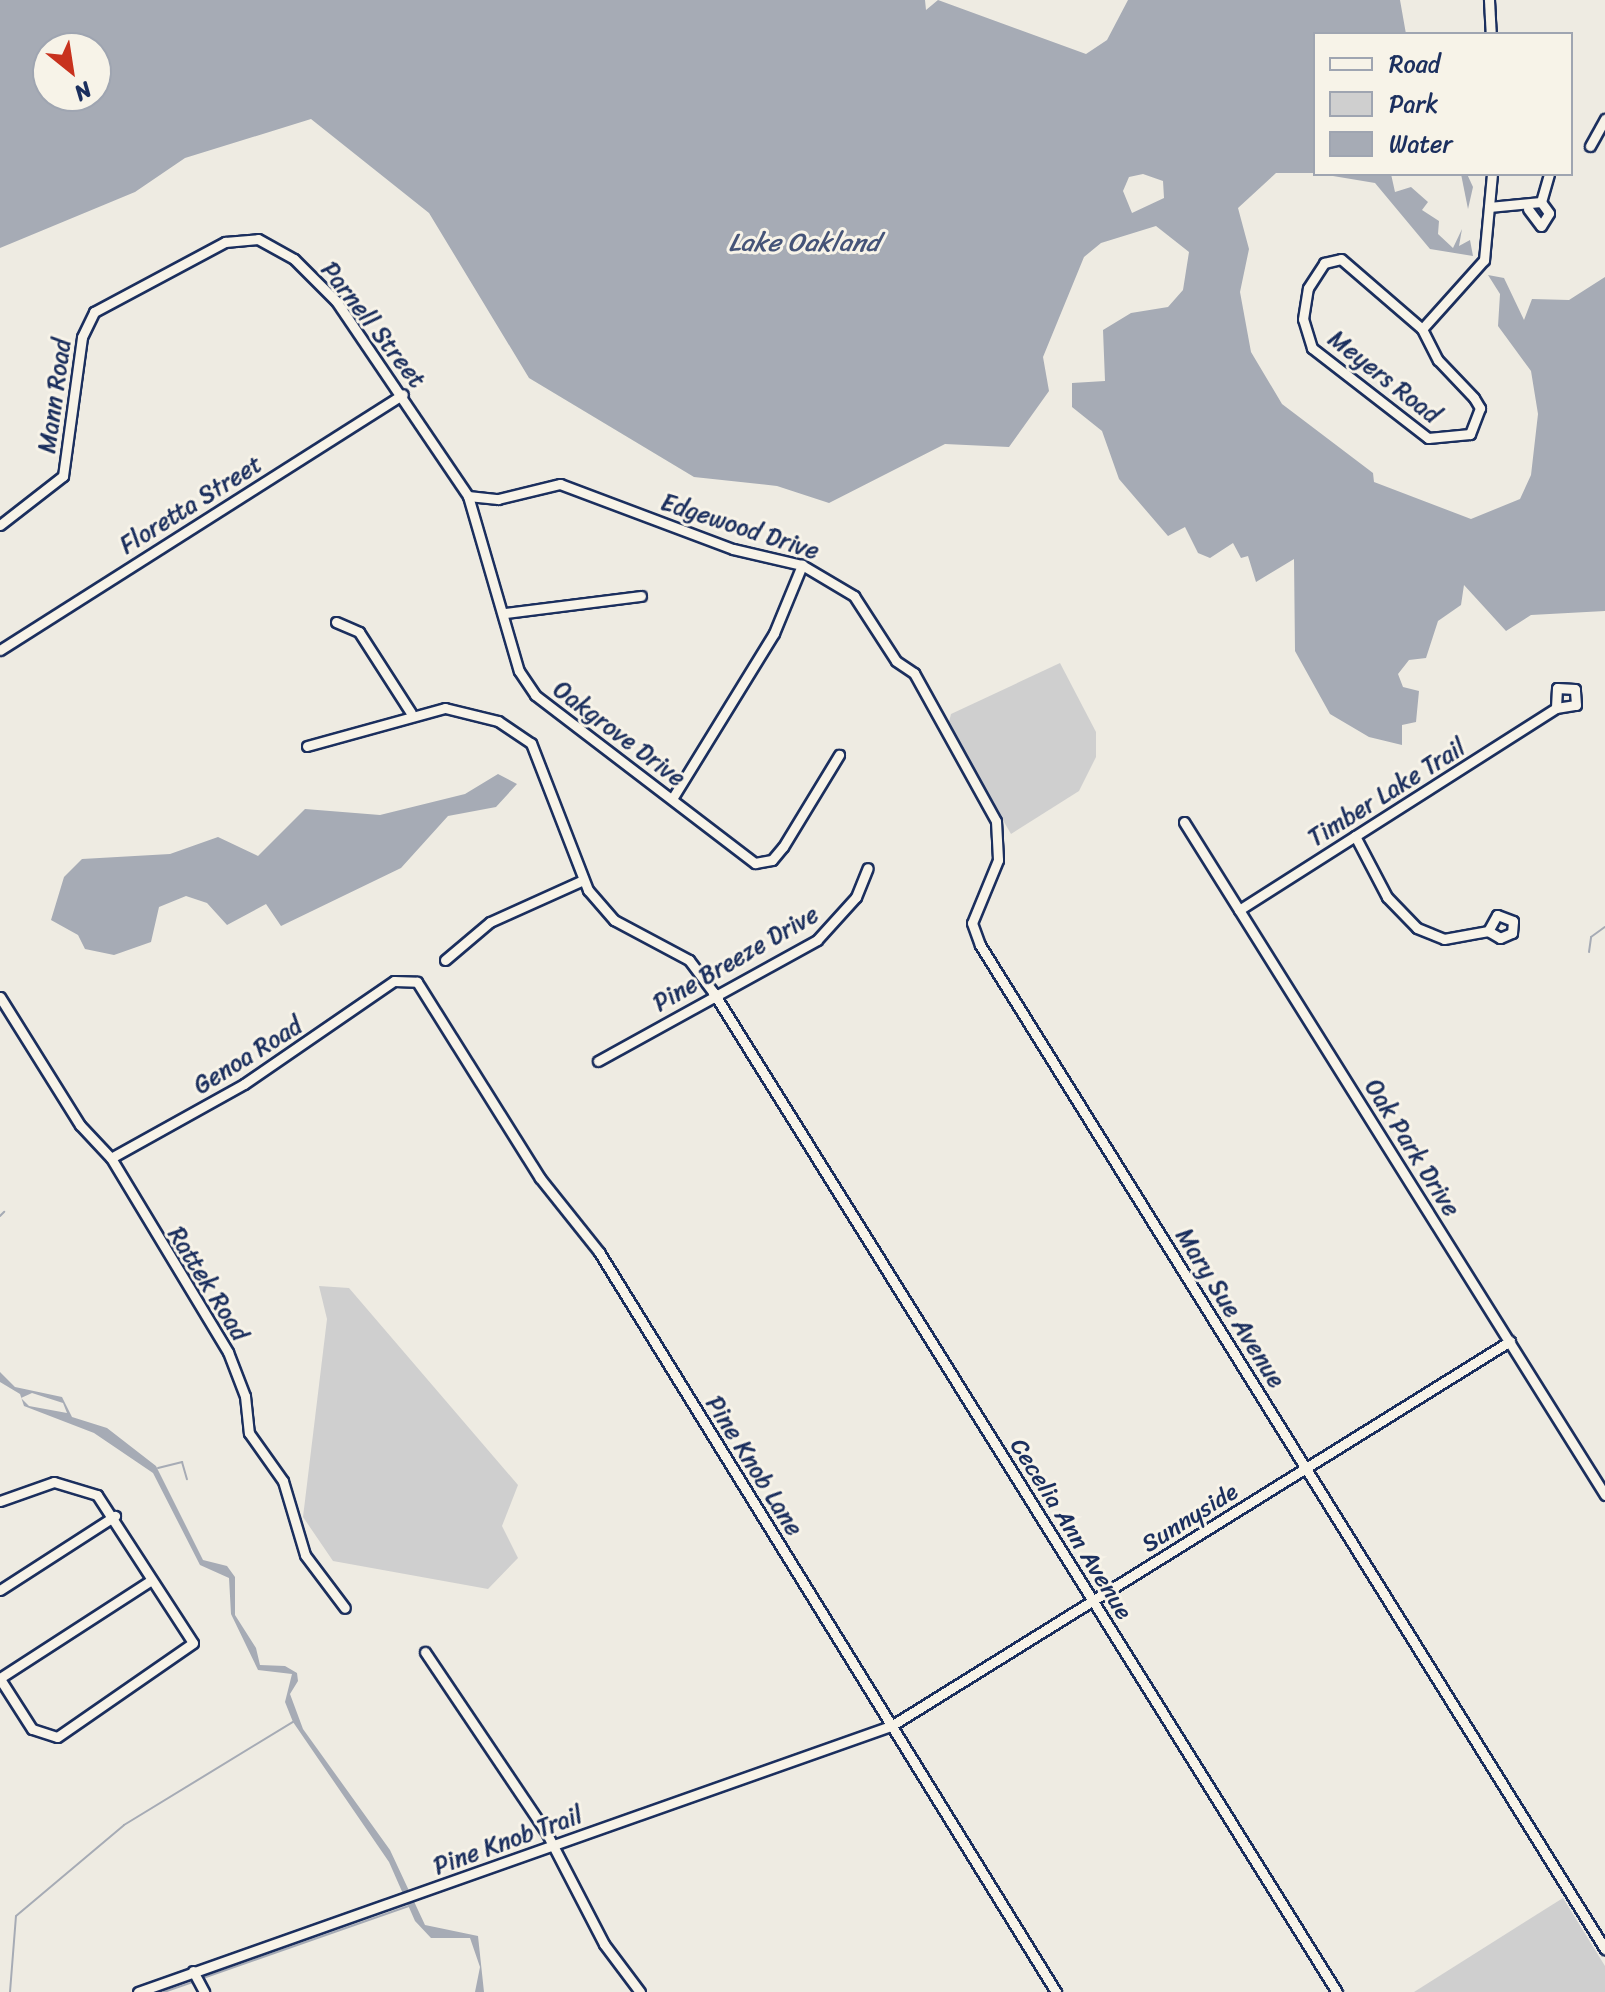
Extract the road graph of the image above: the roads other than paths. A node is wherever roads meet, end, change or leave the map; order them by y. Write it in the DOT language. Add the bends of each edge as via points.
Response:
graph roads {
  1 [pos="1489,0"];
  2 [pos="1491,32"];
  3 [pos="1605,119"];
  4 [pos="1590,146"];
  5 [pos="1492,176"];
  6 [pos="1548,176"];
  7 [pos="1541,202"];
  8 [pos="1489,207"];
  9 [pos="1528,209"];
  10 [pos="242,238"];
  11 [pos="1422,329"];
  12 [pos="403,394"];
  13 [pos="449,465"];
  14 [pos="468,496"];
  15 [pos="0,525"];
  16 [pos="802,565"];
  17 [pos="641,596"];
  18 [pos="506,613"];
  19 [pos="336,622"];
  20 [pos="0,650"];
  21 [pos="914,673"];
  22 [pos="1556,708"];
  23 [pos="411,713"];
  24 [pos="307,746"];
  25 [pos="839,755"];
  26 [pos="672,799"];
  27 [pos="1184,822"];
  28 [pos="1355,836"];
  29 [pos="868,868"];
  30 [pos="583,880"];
  31 [pos="1239,910"];
  32 [pos="1488,931"];
  33 [pos="445,960"];
  34 [pos="401,978"];
  35 [pos="713,992"];
  36 [pos="0,997"];
  37 [pos="598,1061"];
  38 [pos="111,1158"];
  39 [pos="1510,1341"];
  40 [pos="1307,1468"];
  41 [pos="1605,1495"];
  42 [pos="0,1501"];
  43 [pos="115,1516"];
  44 [pos="150,1581"];
  45 [pos="0,1590"];
  46 [pos="1093,1602"];
  47 [pos="345,1608"];
  48 [pos="425,1652"];
  49 [pos="0,1679"];
  50 [pos="891,1726"];
  51 [pos="554,1847"];
  52 [pos="1605,1949"];
  53 [pos="193,1971"];
  54 [pos="138,1992"];
  55 [pos="204,1992"];
  56 [pos="640,1992"];
  57 [pos="1056,1992"];
  58 [pos="1337,1992"];
  1 -- 2 [label="street"];
  3 -- 4 [label="street"];
  5 -- 8 [label="street"];
  6 -- 7 [label="street"];
  7 -- 9 [label="street"];
  7 -- 9 [label="street" via="1549,213 1541,226"];
  8 -- 9 [label="street"];
  8 -- 11 [label="street" via="1484,260"];
  10 -- 12 [label="street, Parnell Street" via="294,259 336,301"];
  10 -- 15 [label="street, Mann Road" via="94,312 82,337 63,476"];
  11 -- 11 [label="street, Meyers Road" via="1341,259 1324,263 1308,288 1303,319 1320,357 1428,438 1460,439 1478,425 1480,408 1438,360"];
  12 -- 13 [label="street, Parnell Street"];
  12 -- 20 [label="street, Floretta Street"];
  13 -- 14 [label="street, Oakgrove Drive"];
  14 -- 16 [label="street, Edgewood Drive" via="498,499 560,484 733,549"];
  14 -- 18 [label="street, Oakgrove Drive"];
  16 -- 21 [label="street, Edgewood Drive" via="843,583 896,661"];
  16 -- 26 [label="street" via="784,609"];
  17 -- 18 [label="street"];
  18 -- 26 [label="street, Oakgrove Drive" via="528,688"];
  19 -- 23 [label="street" via="359,632"];
  21 -- 40 [label="street, Mary Sue Avenue" via="996,821 998,860 972,923 980,945"];
  22 -- 28 [label="street, Timber Lake Trail"];
  23 -- 24 [label="street"];
  23 -- 30 [label="street" via="445,708 476,713 531,743 553,785"];
  25 -- 26 [label="street, Oakgrove Drive" via="783,847 764,863 741,855"];
  27 -- 31 [label="street, Oak Park Drive"];
  28 -- 31 [label="street, Timber Lake Trail"];
  28 -- 32 [label="street" via="1387,897 1417,928 1444,939"];
  29 -- 35 [label="street, Pine Breeze Drive" via="834,928"];
  30 -- 33 [label="street" via="490,922"];
  30 -- 35 [label="street, Cecelia Ann Avenue" via="614,920 673,948"];
  31 -- 39 [label="street, Oak Park Drive"];
  34 -- 38 [label="street, Genoa Road" via="244,1084"];
  34 -- 50 [label="street, Pine Knob Lane" via="422,987 540,1178 599,1252"];
  35 -- 37 [label="street, Pine Breeze Drive"];
  35 -- 46 [label="street, Cecelia Ann Avenue"];
  36 -- 38 [label="street, Rattek Road" via="80,1125"];
  38 -- 47 [label="street, Rattek Road" via="228,1352 249,1433 279,1473 305,1555"];
  39 -- 40 [label="street, Sunnyside"];
  39 -- 41 [label="street, Oak Park Drive"];
  40 -- 46 [label="street, Sunnyside"];
  40 -- 52 [label="street, Mary Sue Avenue"];
  42 -- 43 [label="street" via="33,1484 74,1483"];
  43 -- 44 [label="street"];
  43 -- 45 [label="street"];
  44 -- 49 [label="street"];
  44 -- 49 [label="street" via="190,1635 192,1647 178,1658 57,1737 32,1729"];
  46 -- 50 [label="street, Sunnyside"];
  46 -- 58 [label="street, Cecelia Ann Avenue"];
  48 -- 51 [label="street"];
  50 -- 51 [label="street, Pine Knob Trail"];
  50 -- 57 [label="street, Pine Knob Lane"];
  51 -- 53 [label="street, Pine Knob Trail"];
  51 -- 56 [label="street" via="604,1944"];
  53 -- 54 [label="street, Pine Knob Trail"];
  53 -- 55 [label="street"];
}
